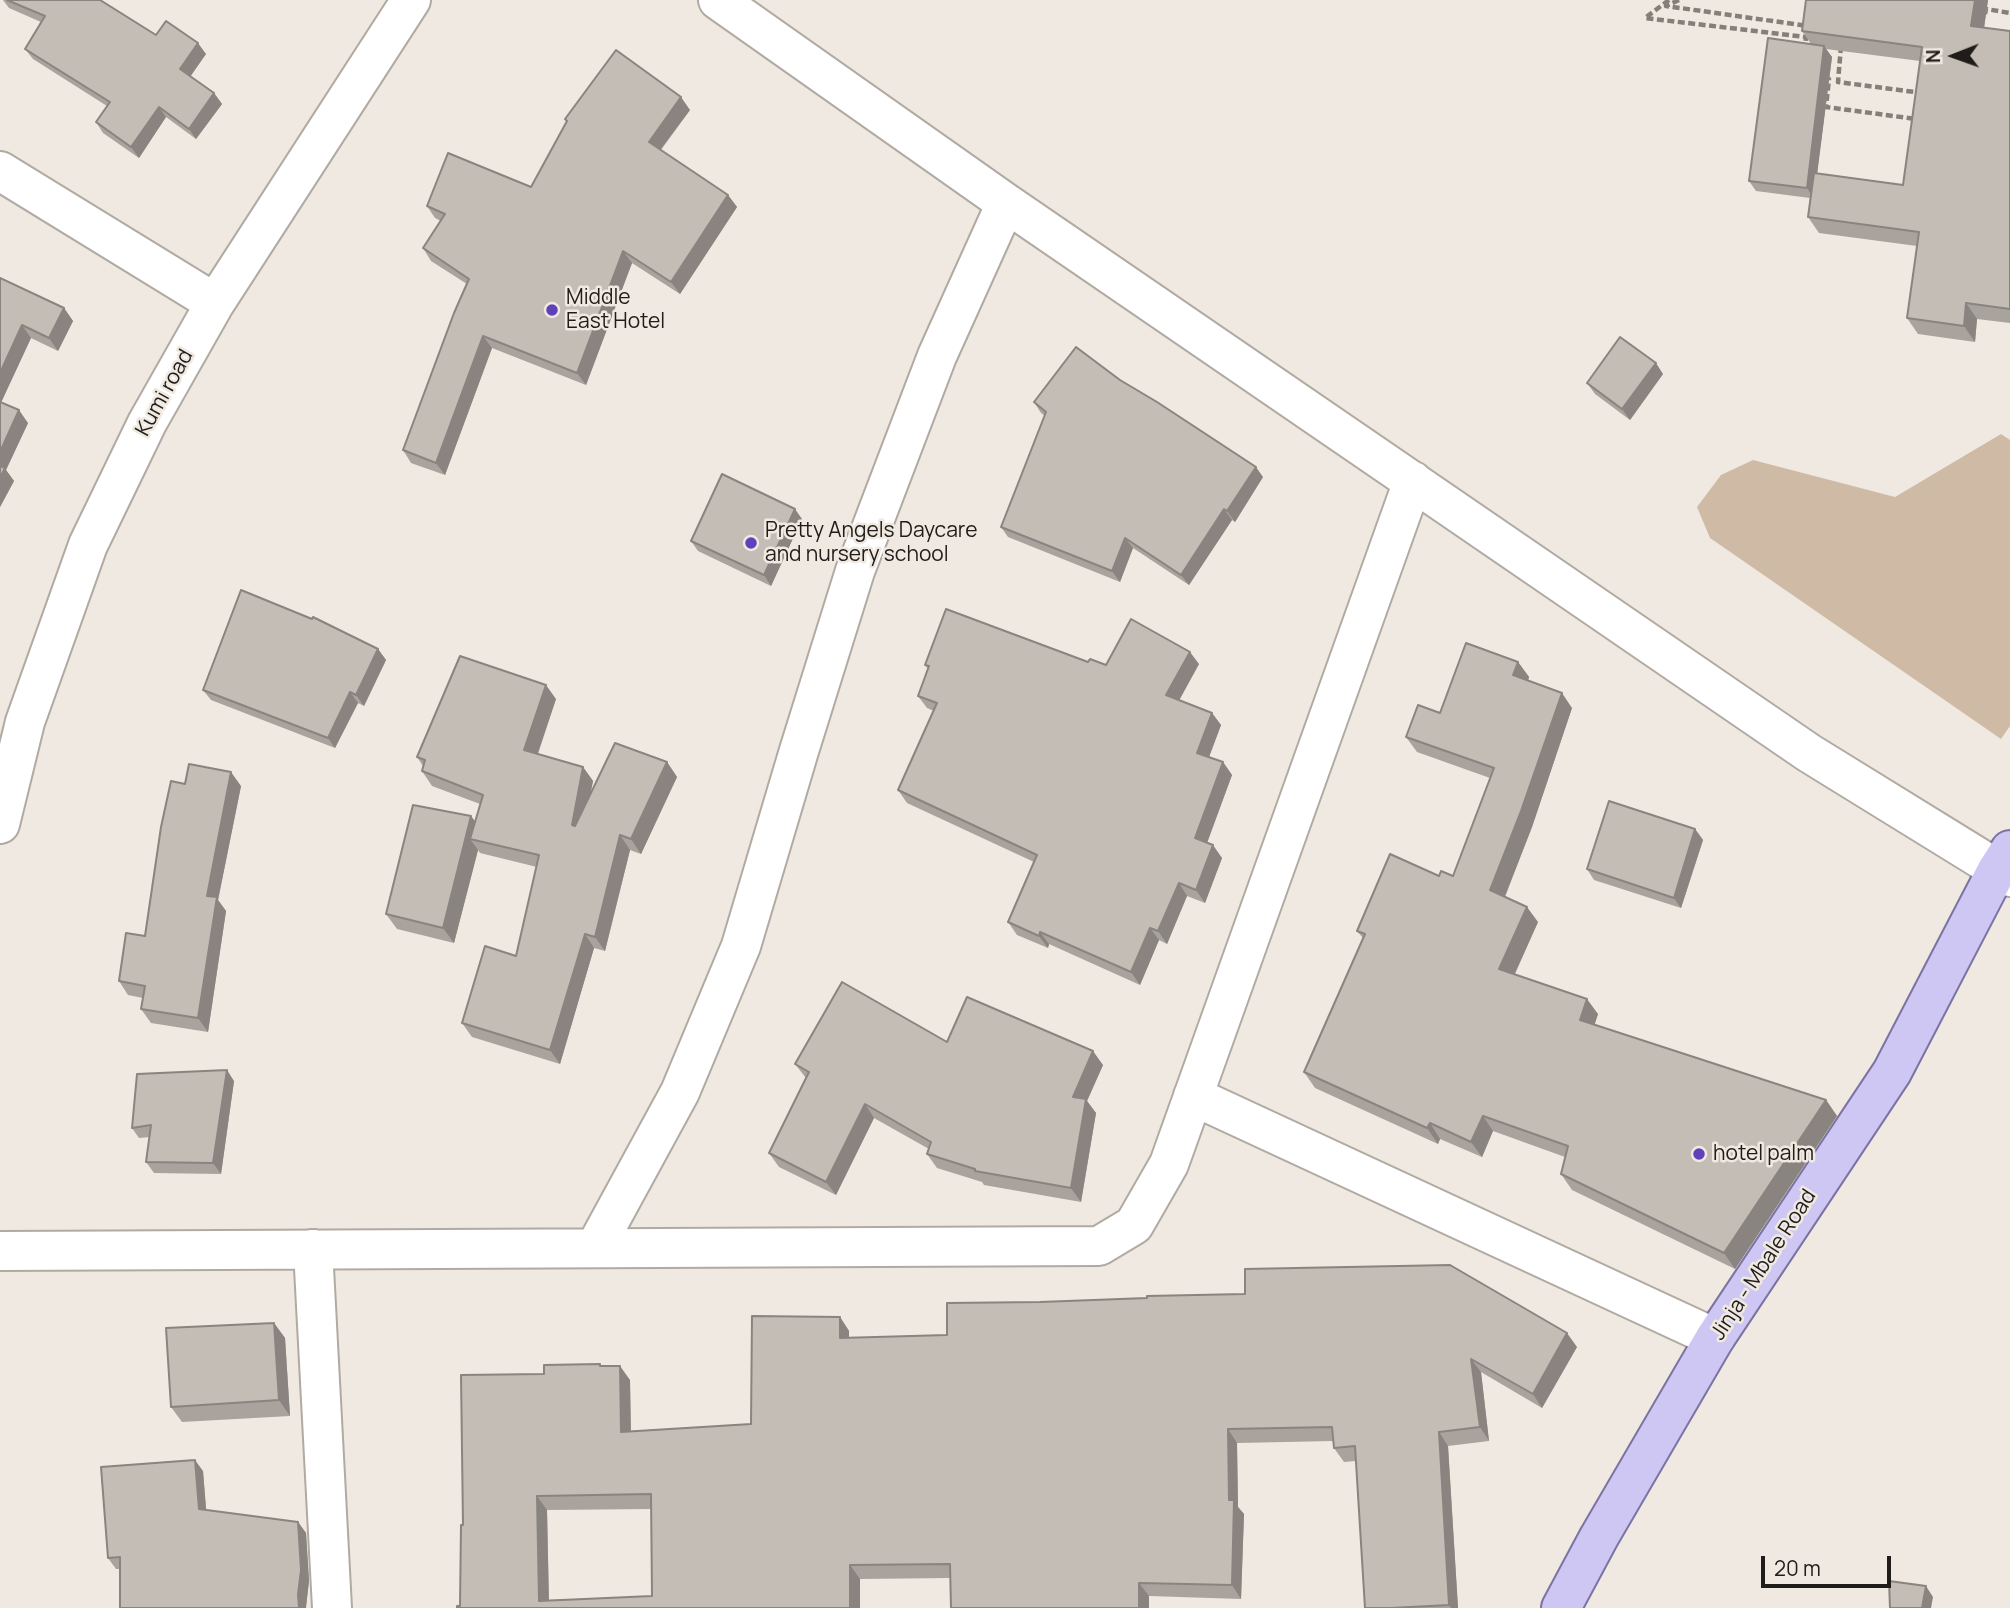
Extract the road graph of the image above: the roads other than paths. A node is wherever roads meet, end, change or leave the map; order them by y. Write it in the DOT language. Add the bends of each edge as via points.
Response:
graph roads {
  1 [pos="411,0"];
  2 [pos="718,0"];
  3 [pos="0,171"];
  4 [pos="1006,203"];
  5 [pos="215,303"];
  6 [pos="1413,481"];
  7 [pos="0,824"];
  8 [pos="2006,866"];
  9 [pos="1193,1096"];
  10 [pos="594,1248"];
  11 [pos="313,1249"];
  12 [pos="0,1251"];
  13 [pos="1715,1338"];
  14 [pos="332,1608"];
  15 [pos="1561,1608"];
  1 -- 5 [label="street, Kumi road"];
  2 -- 4 [label="street"];
  3 -- 5 [label="street"];
  4 -- 6 [label="street"];
  4 -- 10 [label="street" via="937,356 855,571 741,946 680,1092"];
  5 -- 7 [label="street, Kumi road" via="147,423 88,545 25,722"];
  6 -- 8 [label="street" via="1809,753"];
  6 -- 9 [label="street"];
  8 -- 13 [label="main road, Jinja - Mbale Road" via="1892,1072"];
  9 -- 10 [label="street" via="1169,1164 1134,1225 1099,1246"];
  9 -- 13 [label="street"];
  10 -- 11 [label="street"];
  11 -- 12 [label="street"];
  11 -- 14 [label="street"];
  13 -- 15 [label="main road, Jinja - Mbale Road"];
}
